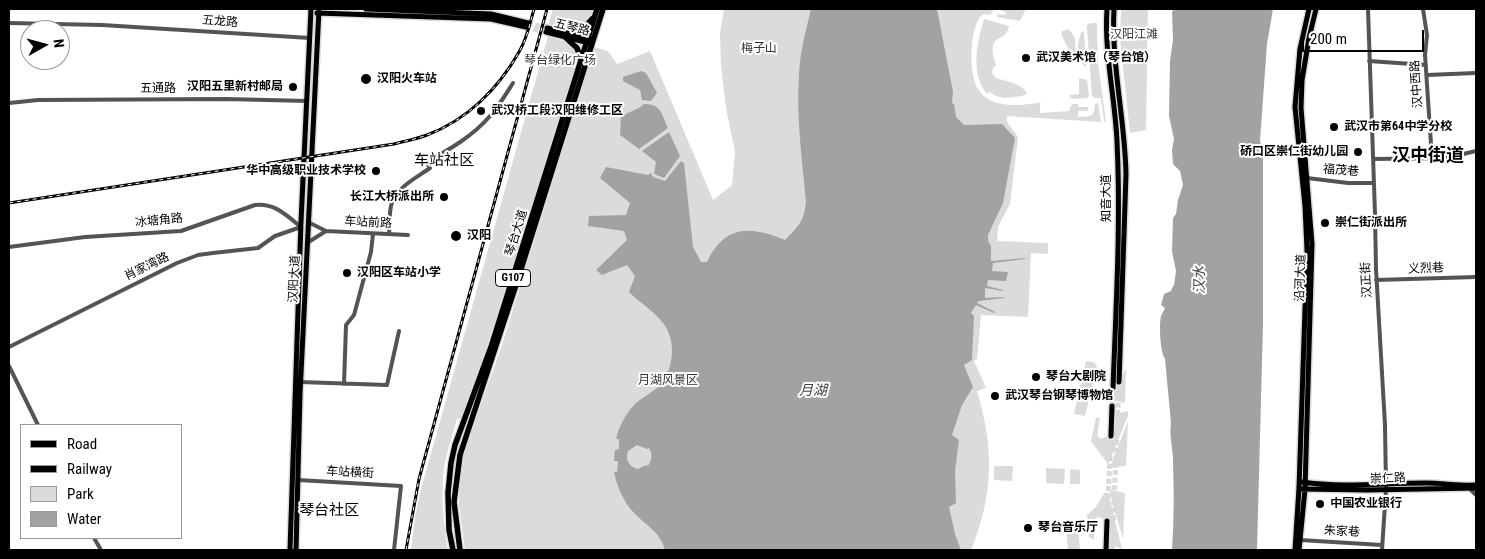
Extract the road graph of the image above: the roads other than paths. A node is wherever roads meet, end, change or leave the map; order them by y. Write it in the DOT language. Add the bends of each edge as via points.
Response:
graph roads {
  1 [pos="366,9"];
  2 [pos="603,9"];
  3 [pos="1107,9"];
  4 [pos="1114,9"];
  5 [pos="1309,9"];
  6 [pos="1316,9"];
  7 [pos="1368,9"];
  8 [pos="1423,9"];
  9 [pos="311,11"];
  10 [pos="319,11"];
  11 [pos="596,11"];
  12 [pos="9,23"];
  13 [pos="546,30"];
  14 [pos="566,35"];
  15 [pos="310,38"];
  16 [pos="590,41"];
  17 [pos="581,61"];
  18 [pos="1368,61"];
  19 [pos="1426,65"];
  20 [pos="1476,73"];
  21 [pos="1426,75"];
  22 [pos="513,83"];
  23 [pos="307,101"];
  24 [pos="9,102"];
  25 [pos="1476,151"];
  26 [pos="1373,159"];
  27 [pos="1432,159"];
  28 [pos="1307,178"];
  29 [pos="1374,183"];
  30 [pos="308,222"];
  31 [pos="301,227"];
  32 [pos="326,231"];
  33 [pos="373,234"];
  34 [pos="389,234"];
  35 [pos="408,235"];
  36 [pos="307,244"];
  37 [pos="9,247"];
  38 [pos="1476,277"];
  39 [pos="1376,280"];
  40 [pos="398,332"];
  41 [pos="9,347"];
  42 [pos="9,366"];
  43 [pos="300,382"];
  44 [pos="1120,382"];
  45 [pos="344,384"];
  46 [pos="1113,388"];
  47 [pos="1112,406"];
  48 [pos="38,424"];
  49 [pos="1111,436"];
  50 [pos="1305,473"];
  51 [pos="298,480"];
  52 [pos="1302,485"];
  53 [pos="1322,487"];
  54 [pos="1386,487"];
  55 [pos="1474,487"];
  56 [pos="1476,495"];
  57 [pos="1303,499"];
  58 [pos="1107,521"];
  59 [pos="95,539"];
  60 [pos="1300,540"];
  61 [pos="1382,544"];
  62 [pos="101,550"];
  63 [pos="290,550"];
  64 [pos="296,550"];
  65 [pos="394,550"];
  66 [pos="453,550"];
  67 [pos="460,550"];
  68 [pos="1106,550"];
  69 [pos="1295,550"];
  70 [pos="1299,550"];
  71 [pos="1382,550"];
  1 -- 10 [label="main road" via="491,14 527,25 486,18"];
  2 -- 16 [label="highway, 琴台大道 / G107"];
  3 -- 46 [label="main road, 知音大道" via="1106,44 1117,151 1118,199"];
  4 -- 44 [label="main road, 知音大道" via="1114,44 1126,174"];
  5 -- 52 [label="main road, 沿河大道" via="1300,49 1295,107 1307,250"];
  6 -- 28 [label="main road, 沿河大道" via="1302,89"];
  7 -- 18 [label="street, 汉正街"];
  8 -- 19 [label="street, 汉中西路" via="1427,35"];
  9 -- 10 [label="main road"];
  9 -- 15 [label="main road, 汉阳大道"];
  10 -- 30 [label="main road, 汉阳大道"];
  11 -- 14 [label="highway" via="587,26"];
  11 -- 16 [label="highway, 琴台大道 / G107"];
  12 -- 15 [label="street, 五龙路" via="102,25"];
  13 -- 14 [label="main road, 五琴路"];
  14 -- 16 [label="main road, 五琴路"];
  14 -- 17 [label="highway" via="578,50"];
  15 -- 23 [label="main road, 汉阳大道"];
  16 -- 17 [label="highway, 琴台大道 / G107"];
  16 -- 67 [label="highway, 琴台大道 / G107" via="460,455 454,502"];
  17 -- 66 [label="highway, 琴台大道 / G107" via="491,346 455,445 448,494"];
  18 -- 19 [label="street"];
  18 -- 26 [label="street, 汉正街"];
  19 -- 21 [label="street, 汉中西路"];
  20 -- 21 [label="street"];
  21 -- 27 [label="street, 汉中西路"];
  22 -- 34 [label="street" via="490,117 470,136 426,162 430,168 401,189 391,206"];
  23 -- 24 [label="street, 五通路"];
  23 -- 31 [label="main road, 汉阳大道"];
  25 -- 27 [label="street"];
  26 -- 27 [label="street"];
  26 -- 29 [label="street, 汉正街"];
  28 -- 29 [label="street, 福茂巷"];
  28 -- 50 [label="main road, 沿河大道" via="1312,244"];
  29 -- 39 [label="street, 汉正街"];
  30 -- 32 [label="street"];
  30 -- 36 [label="main road, 汉阳大道"];
  31 -- 37 [label="street, 冰塘角路" via="266,204 181,231 85,237"];
  31 -- 41 [label="street, 肖家湾路" via="275,236 258,248 213,252 177,263"];
  31 -- 63 [label="main road, 汉阳大道"];
  32 -- 33 [label="street, 车站前路"];
  32 -- 36 [label="street"];
  33 -- 34 [label="street, 车站前路"];
  33 -- 45 [label="street" via="354,315 346,325"];
  34 -- 35 [label="street, 车站前路"];
  36 -- 43 [label="main road, 汉阳大道"];
  38 -- 39 [label="street, 义烈巷"];
  39 -- 54 [label="street, 汉正街"];
  40 -- 45 [label="street" via="388,385"];
  42 -- 48 [label="street"];
  43 -- 45 [label="street"];
  43 -- 51 [label="main road, 汉阳大道"];
  47 -- 49 [label="main road"];
  50 -- 52 [label="main road, 沿河大道"];
  50 -- 53 [label="main road"];
  51 -- 64 [label="main road, 汉阳大道"];
  51 -- 65 [label="street, 车站横街" via="402,486"];
  52 -- 53 [label="main road, 崇仁路"];
  52 -- 57 [label="main road, 沿河大道"];
  52 -- 69 [label="main road, 沿河大道"];
  53 -- 54 [label="main road, 崇仁路"];
  53 -- 57 [label="main road" via="1311,490"];
  54 -- 55 [label="main road, 崇仁路"];
  54 -- 61 [label="street, 汉正街"];
  55 -- 56 [label="street"];
  57 -- 60 [label="main road, 沿河大道"];
  58 -- 68 [label="main road"];
  59 -- 62 [label="street"];
  60 -- 61 [label="street, 朱家巷"];
  60 -- 70 [label="main road, 沿河大道"];
  61 -- 71 [label="street, 汉正街"];
}
